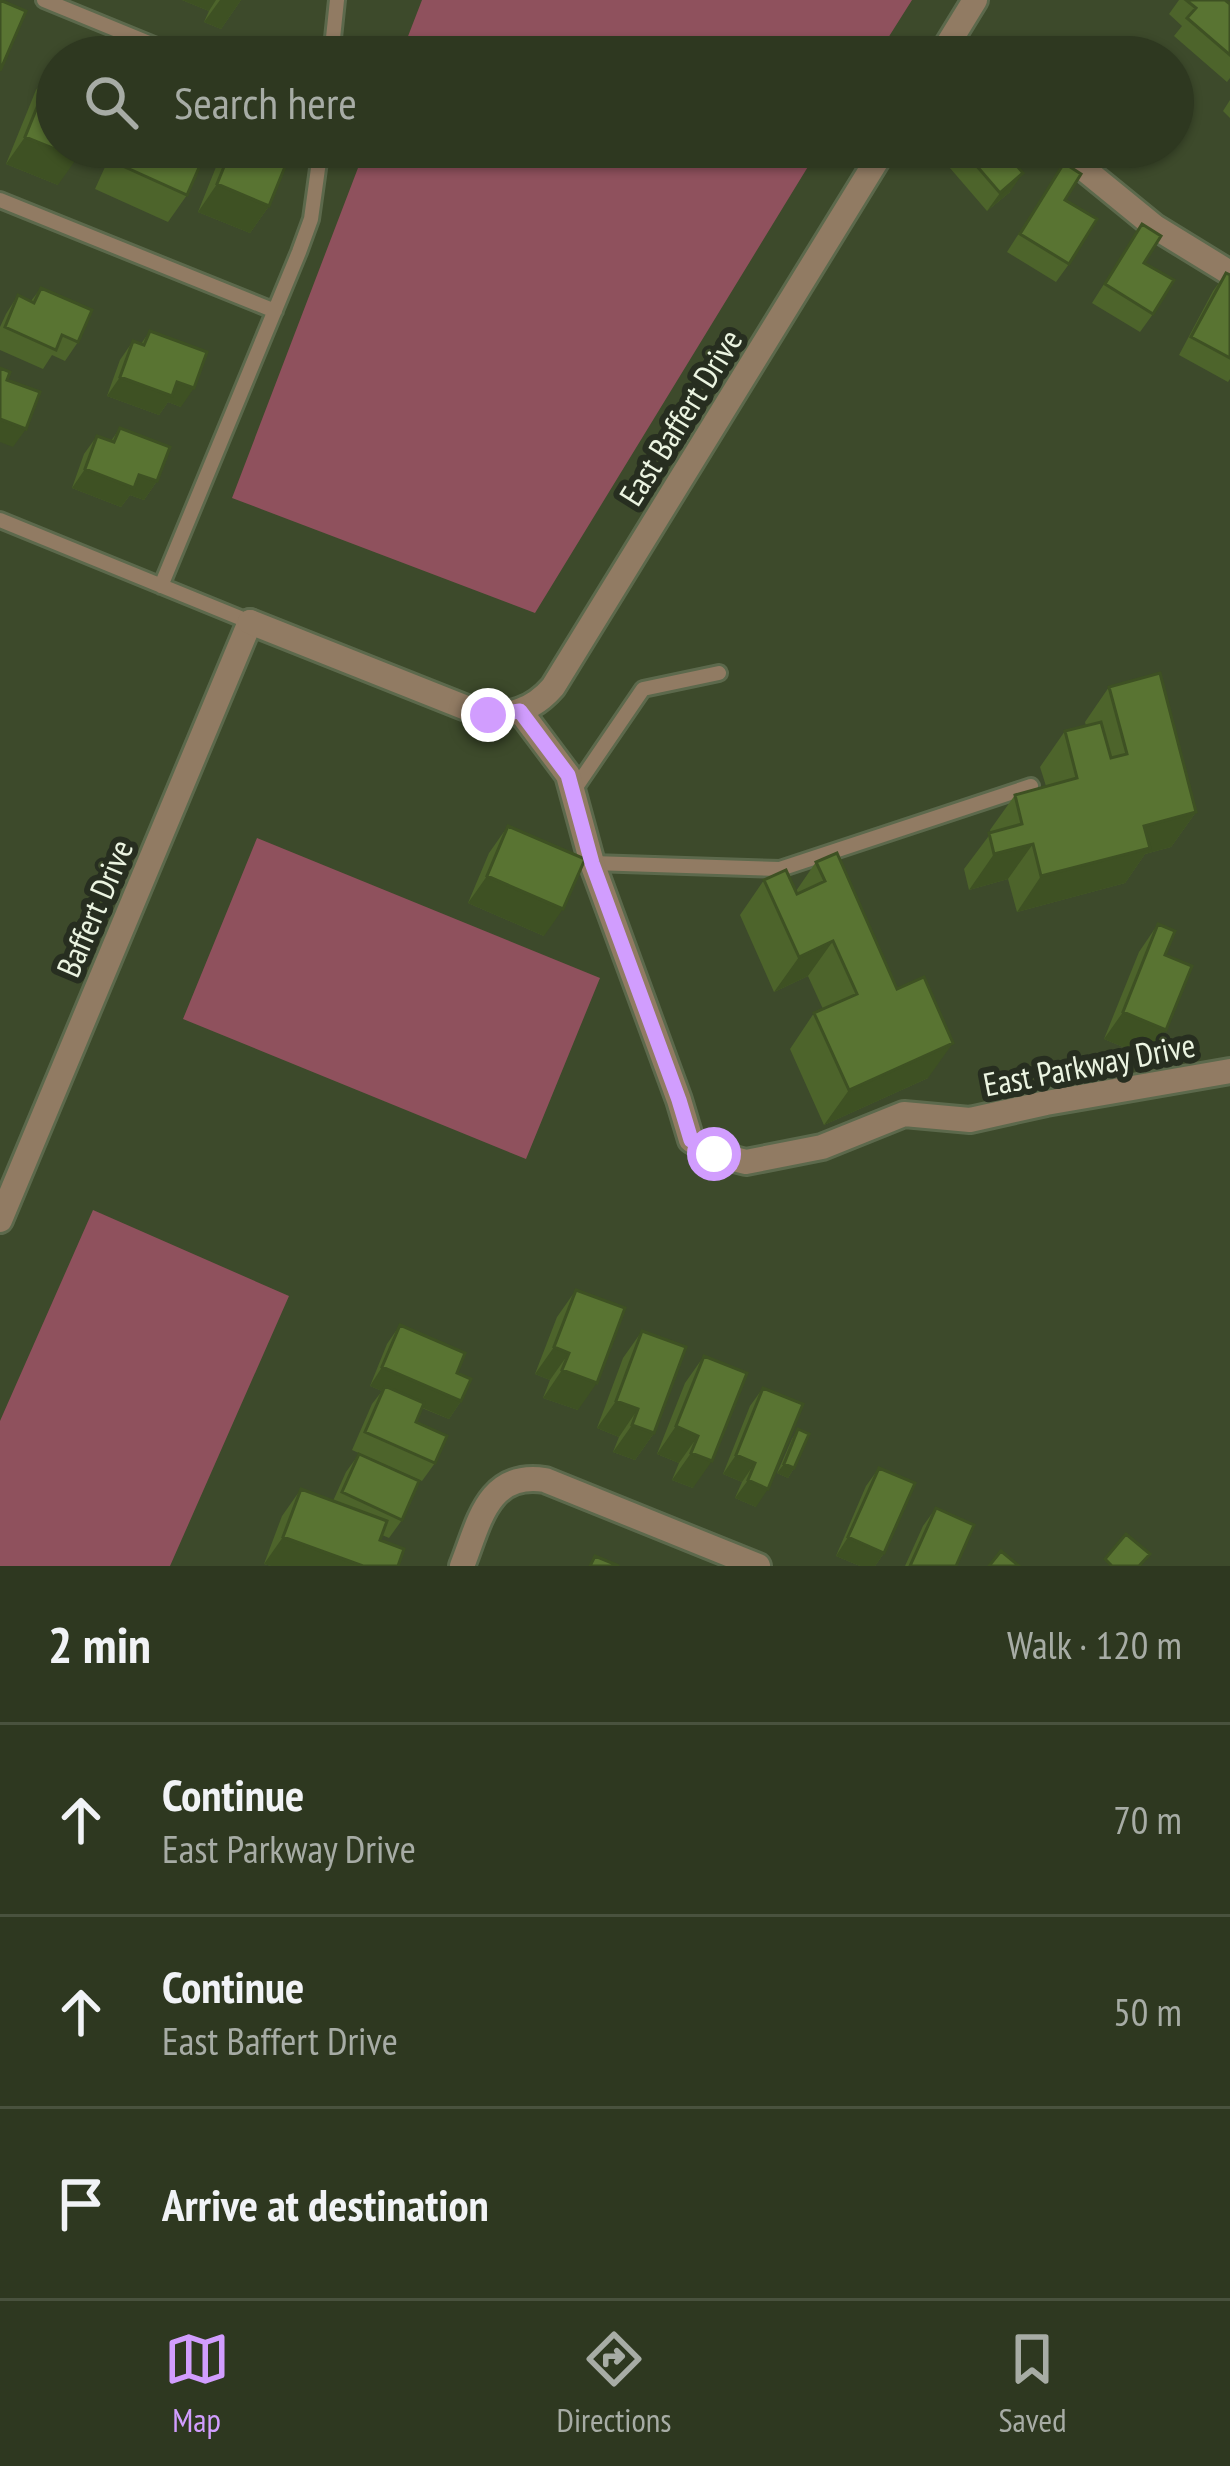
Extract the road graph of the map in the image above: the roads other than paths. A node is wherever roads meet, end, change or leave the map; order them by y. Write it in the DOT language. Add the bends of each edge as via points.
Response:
graph roads {
  1 [pos="44,0"];
  2 [pos="337,0"];
  3 [pos="975,0"];
  4 [pos="132,36"];
  5 [pos="333,36"];
  6 [pos="956,36"];
  7 [pos="318,168"];
  8 [pos="872,168"];
  9 [pos="1083,168"];
  10 [pos="0,200"];
  11 [pos="1230,273"];
  12 [pos="275,311"];
  13 [pos="0,520"];
  14 [pos="161,586"];
  15 [pos="250,622"];
  16 [pos="718,674"];
  17 [pos="520,711"];
  18 [pos="1031,787"];
  19 [pos="572,792"];
  20 [pos="592,863"];
  21 [pos="1230,1071"];
  22 [pos="0,1220"];
  23 [pos="462,1566"];
  24 [pos="758,1566"];
  1 -- 4 [label="lane"];
  2 -- 5 [label="lane"];
  3 -- 6 [label="street"];
  7 -- 12 [label="lane" via="310,218"];
  8 -- 17 [label="street, East Baffert Drive" via="553,687"];
  9 -- 11 [label="street"];
  10 -- 12 [label="lane"];
  12 -- 14 [label="lane"];
  13 -- 14 [label="lane"];
  14 -- 15 [label="lane"];
  15 -- 17 [label="street" via="479,713"];
  15 -- 22 [label="street, Baffert Drive"];
  16 -- 19 [label="lane" via="643,689"];
  17 -- 19 [label="street"];
  18 -- 20 [label="lane" via="780,869"];
  19 -- 20 [label="street"];
  20 -- 21 [label="street, East Parkway Drive" via="691,1140 714,1154 746,1162 822,1147 904,1114 970,1120"];
  23 -- 24 [label="street" via="494,1494 527,1478"];
}
